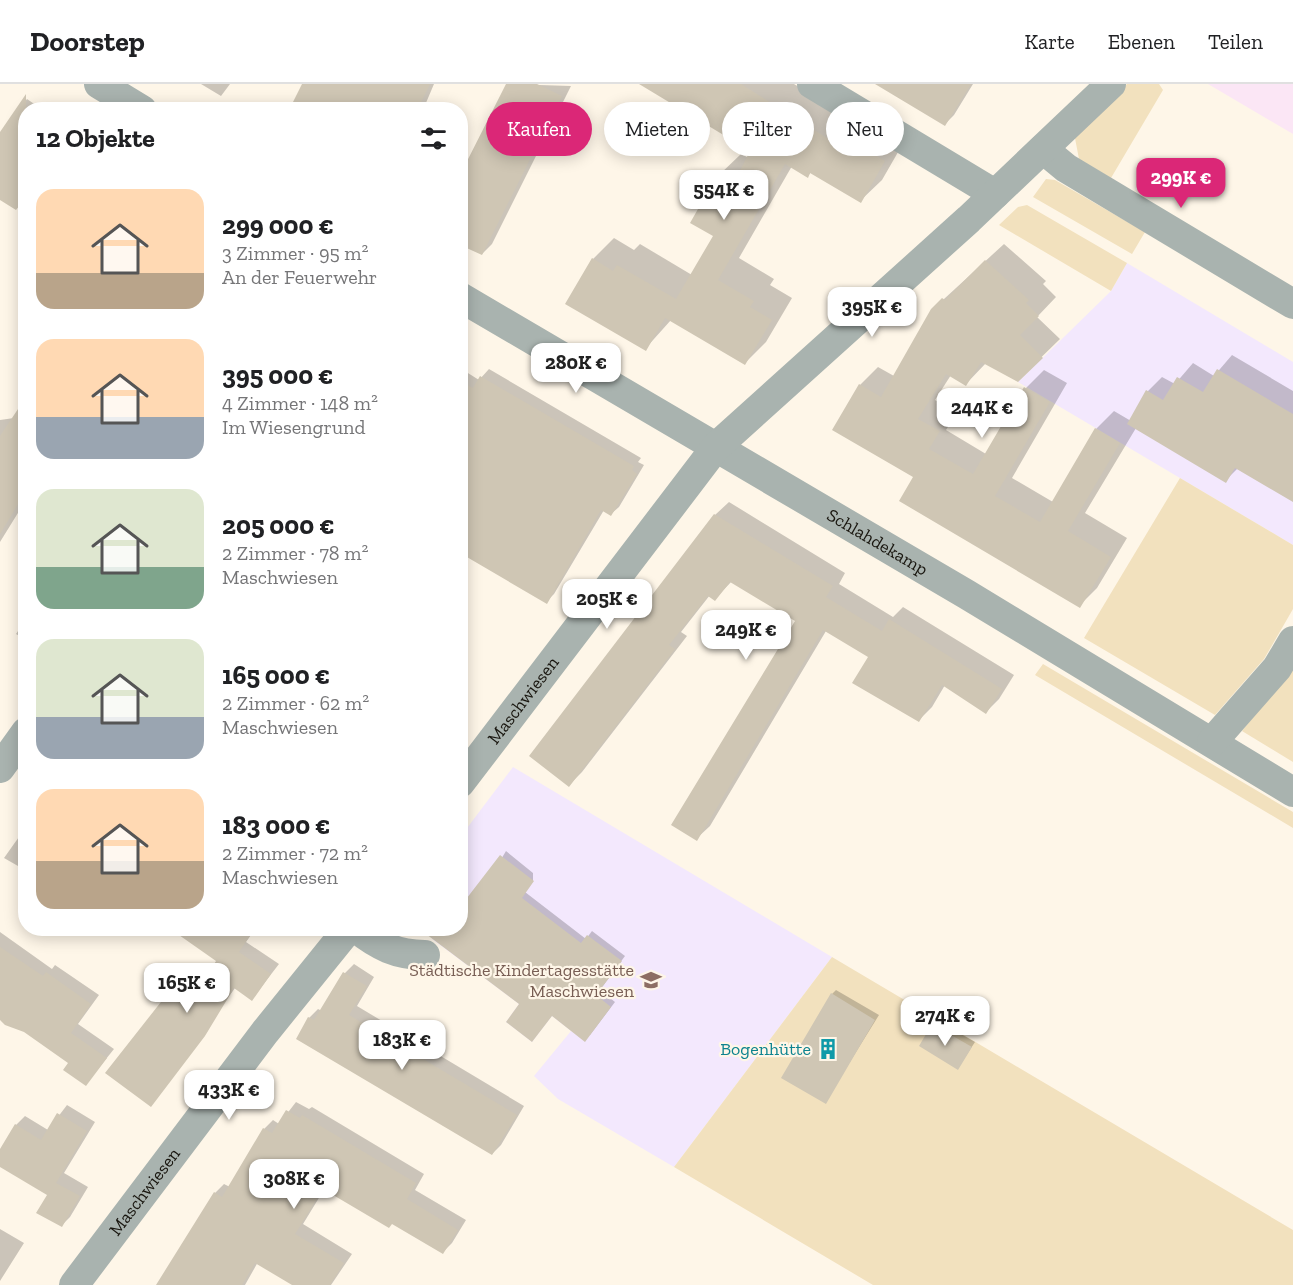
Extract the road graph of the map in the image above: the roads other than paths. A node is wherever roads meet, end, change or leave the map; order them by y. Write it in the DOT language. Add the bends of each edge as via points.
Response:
graph roads {
  1 [pos="99,84"];
  2 [pos="813,84"];
  3 [pos="1111,84"];
  4 [pos="129,102"];
  5 [pos="1043,149"];
  6 [pos="995,194"];
  7 [pos="468,302"];
  8 [pos="1293,304"];
  9 [pos="716,447"];
  10 [pos="1293,641"];
  11 [pos="1212,742"];
  12 [pos="18,743"];
  13 [pos="0,768"];
  14 [pos="468,772"];
  15 [pos="1293,792"];
  16 [pos="343,936"];
  17 [pos="366,936"];
  18 [pos="425,955"];
  19 [pos="74,1285"];
  1 -- 4 [label="street"];
  2 -- 6 [label="street"];
  3 -- 5 [label="street, Maschwiesen"];
  5 -- 6 [label="street, Maschwiesen"];
  5 -- 8 [label="street" via="1065,168"];
  6 -- 9 [label="street, Maschwiesen"];
  7 -- 9 [label="street, Schlahdekamp"];
  9 -- 11 [label="street, Schlahdekamp"];
  9 -- 14 [label="street, Maschwiesen"];
  10 -- 11 [label="street" via="1277,668"];
  11 -- 15 [label="street, Schlahdekamp"];
  12 -- 13 [label="street"];
  16 -- 19 [label="street, Maschwiesen"];
  17 -- 18 [label="street" via="396,953"];
}
